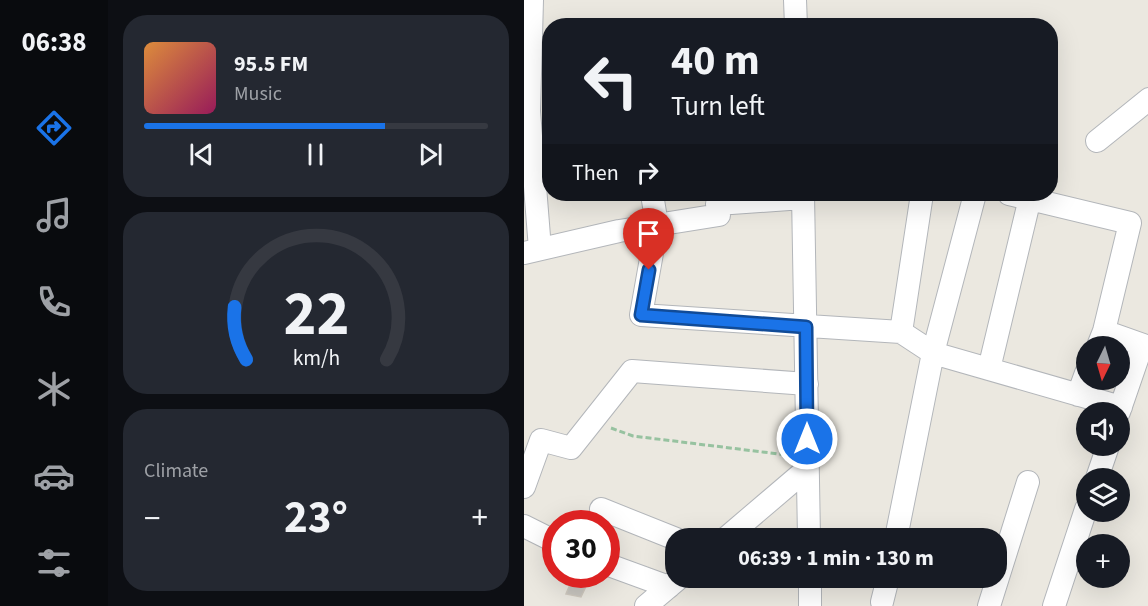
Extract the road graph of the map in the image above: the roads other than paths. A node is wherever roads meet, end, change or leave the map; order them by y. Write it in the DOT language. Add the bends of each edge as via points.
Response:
graph roads {
  1 [pos="532,0"];
  2 [pos="795,0"];
  3 [pos="796,18"];
  4 [pos="1148,99"];
  5 [pos="534,112"];
  6 [pos="1097,141"];
  7 [pos="653,201"];
  8 [pos="750,201"];
  9 [pos="803,201"];
  10 [pos="921,201"];
  11 [pos="973,201"];
  12 [pos="1019,201"];
  13 [pos="1040,201"];
  14 [pos="657,225"];
  15 [pos="532,251"];
  16 [pos="806,327"];
  17 [pos="901,332"];
  18 [pos="1102,336"];
  19 [pos="1130,344"];
  20 [pos="1145,346"];
  21 [pos="934,353"];
  22 [pos="989,369"];
  23 [pos="807,384"];
  24 [pos="1080,390"];
  25 [pos="1078,394"];
  26 [pos="1099,402"];
  27 [pos="1123,402"];
  28 [pos="807,463"];
  29 [pos="1028,482"];
  30 [pos="524,487"];
  31 [pos="601,509"];
  32 [pos="1082,522"];
  33 [pos="524,526"];
  34 [pos="737,528"];
  35 [pos="809,528"];
  36 [pos="898,528"];
  37 [pos="542,535"];
  38 [pos="665,535"];
  39 [pos="620,568"];
  40 [pos="665,579"];
  41 [pos="668,588"];
  42 [pos="810,588"];
  43 [pos="886,588"];
  44 [pos="882,602"];
  45 [pos="646,606"];
  46 [pos="810,606"];
  47 [pos="989,606"];
  48 [pos="1054,606"];
  1 -- 5 [label="street"];
  2 -- 3 [label="street"];
  4 -- 6 [label="street"];
  5 -- 15 [label="street"];
  7 -- 14 [label="street"];
  8 -- 14 [label="street" via="718,204 719,215"];
  9 -- 16 [label="street"];
  10 -- 17 [label="street"];
  11 -- 21 [label="street"];
  12 -- 22 [label="street"];
  13 -- 18 [label="street" via="1130,223"];
  14 -- 15 [label="street"];
  14 -- 16 [label="street" via="641,315"];
  16 -- 17 [label="street"];
  16 -- 23 [label="street"];
  17 -- 21 [label="street"];
  19 -- 20 [label="street"];
  20 -- 27 [label="street"];
  21 -- 22 [label="street"];
  21 -- 36 [label="street"];
  22 -- 25 [label="street"];
  23 -- 28 [label="street"];
  23 -- 30 [label="street" via="632,371 571,448 541,440"];
  24 -- 25 [label="street"];
  25 -- 26 [label="street"];
  28 -- 34 [label="street"];
  28 -- 35 [label="street"];
  29 -- 47 [label="street"];
  31 -- 38 [label="street"];
  32 -- 48 [label="street"];
  33 -- 37 [label="street"];
  39 -- 40 [label="street"];
  41 -- 45 [label="street"];
  42 -- 46 [label="street"];
  43 -- 44 [label="street"];
}
